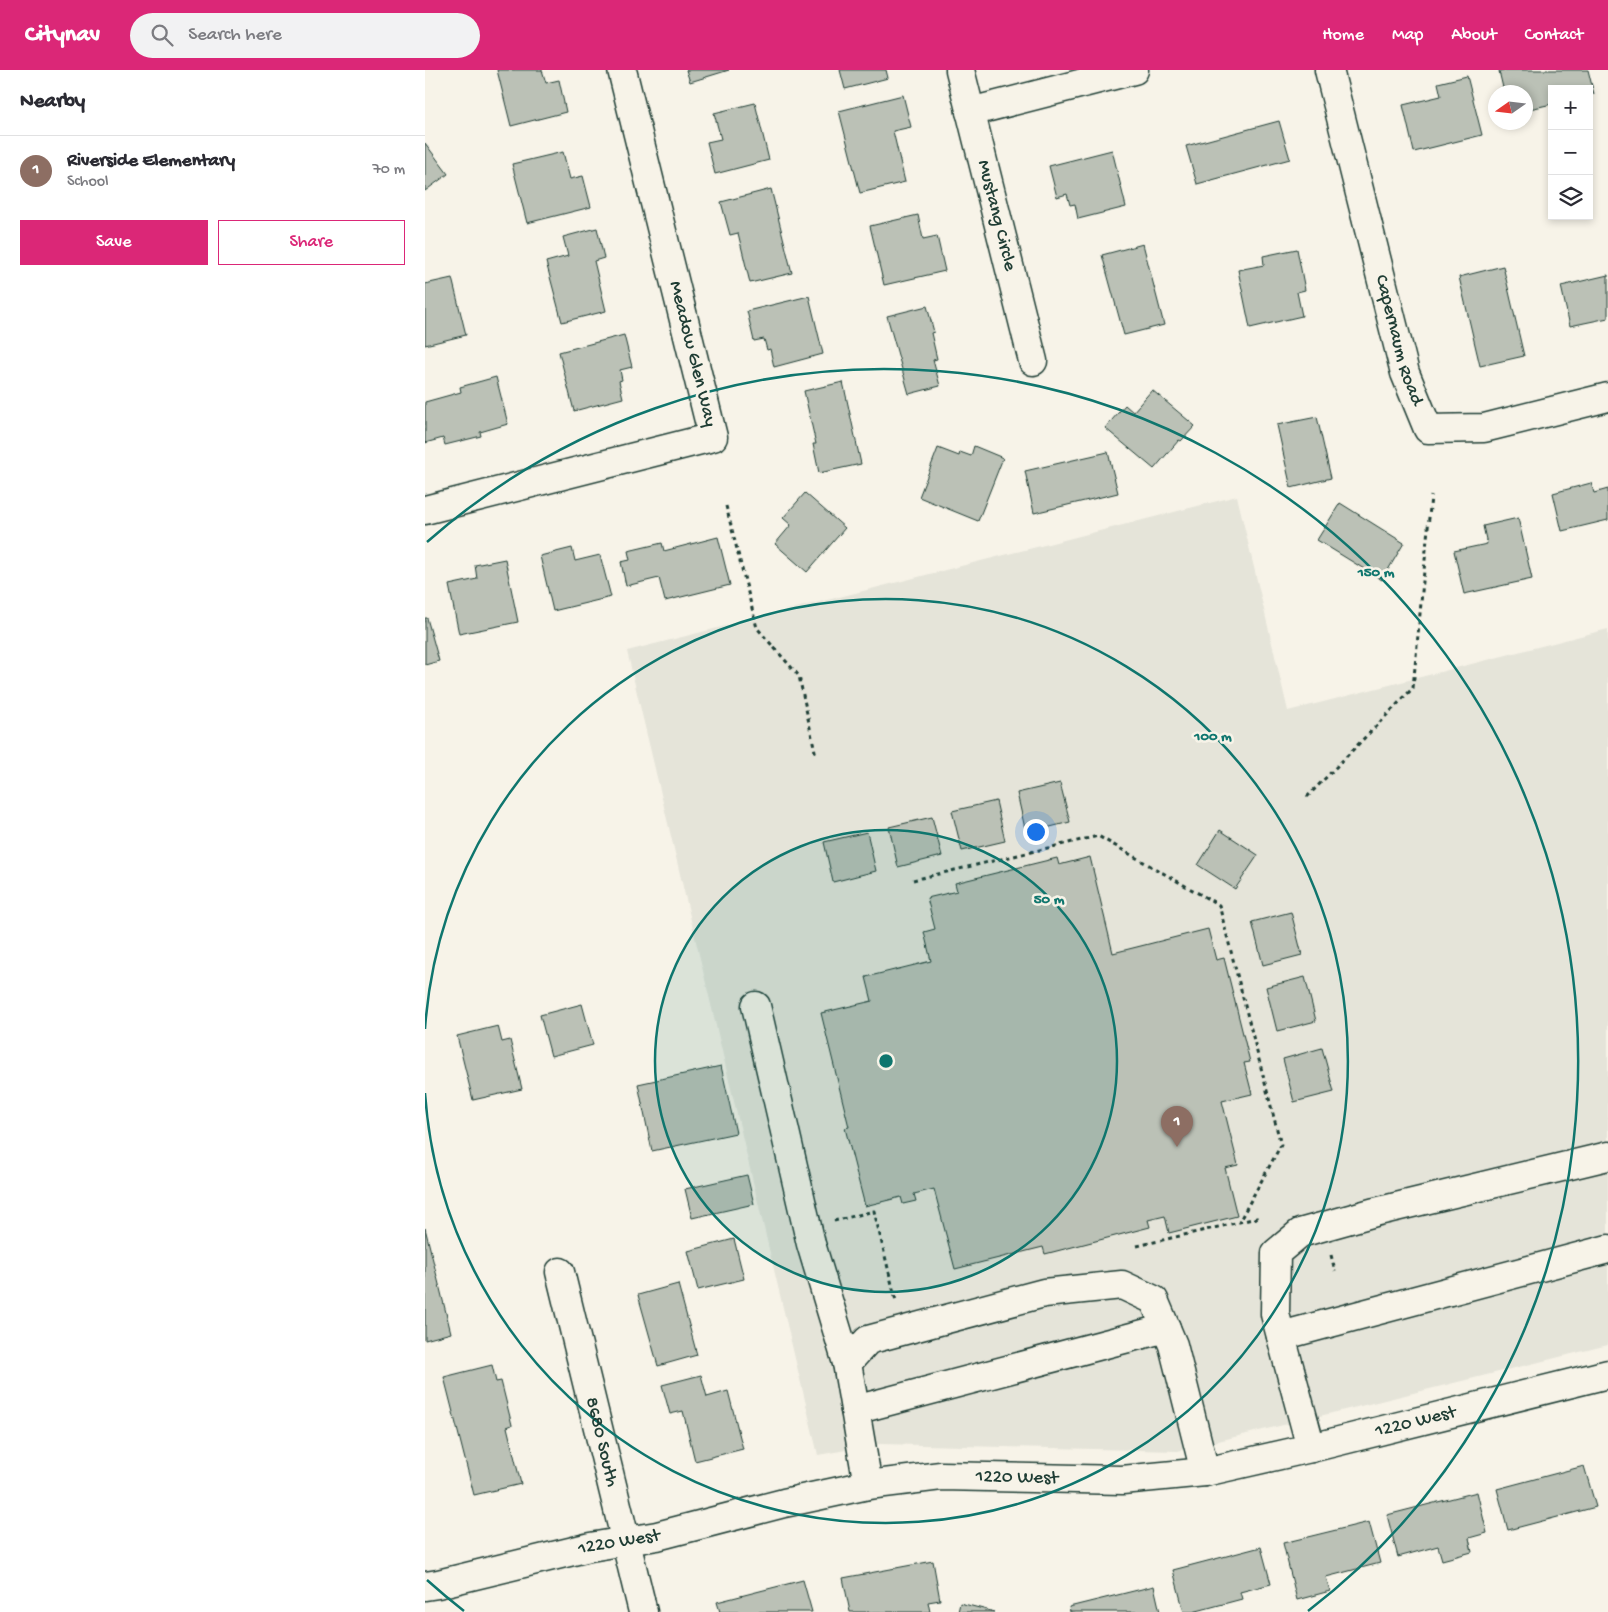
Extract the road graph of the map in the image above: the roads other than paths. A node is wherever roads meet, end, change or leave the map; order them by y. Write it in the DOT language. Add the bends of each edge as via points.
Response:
graph roads {
  1 [pos="621,70"];
  2 [pos="960,70"];
  3 [pos="1134,70"];
  4 [pos="1329,70"];
  5 [pos="970,112"];
  6 [pos="1033,361"];
  7 [pos="1608,397"];
  8 [pos="425,510"];
  9 [pos="757,1006"];
  10 [pos="1608,1156"];
  11 [pos="1608,1249"];
  12 [pos="560,1272"];
  13 [pos="1166,1328"];
  14 [pos="1281,1336"];
  15 [pos="847,1363"];
  16 [pos="1608,1374"];
  17 [pos="855,1410"];
  18 [pos="1311,1448"];
  19 [pos="1205,1472"];
  20 [pos="867,1485"];
  21 [pos="626,1542"];
  22 [pos="425,1586"];
  23 [pos="643,1612"];
  1 -- 8 [label="street, Meadow Glen Way" via="713,437"];
  2 -- 5 [label="street, Mustang Circle"];
  3 -- 5 [label="street"];
  4 -- 7 [label="street, Capernaum Road" via="1405,373 1428,428 1484,428"];
  5 -- 6 [label="street, Mustang Circle"];
  9 -- 15 [label="street" via="811,1244"];
  10 -- 14 [label="street" via="1300,1233 1276,1252 1275,1314"];
  11 -- 14 [label="street"];
  12 -- 21 [label="street, 8680 South"];
  13 -- 15 [label="street" via="1154,1300 1122,1285 1044,1293 868,1340"];
  13 -- 17 [label="street"];
  13 -- 19 [label="street"];
  14 -- 18 [label="street"];
  15 -- 17 [label="street"];
  16 -- 18 [label="street, 1220 West"];
  17 -- 20 [label="street"];
  18 -- 19 [label="street, 1220 West"];
  19 -- 20 [label="street, 1220 West" via="1122,1480 941,1476"];
  20 -- 21 [label="street, 1220 West"];
  21 -- 22 [label="street, 1220 West"];
  21 -- 23 [label="street, 8680 South"];
}
